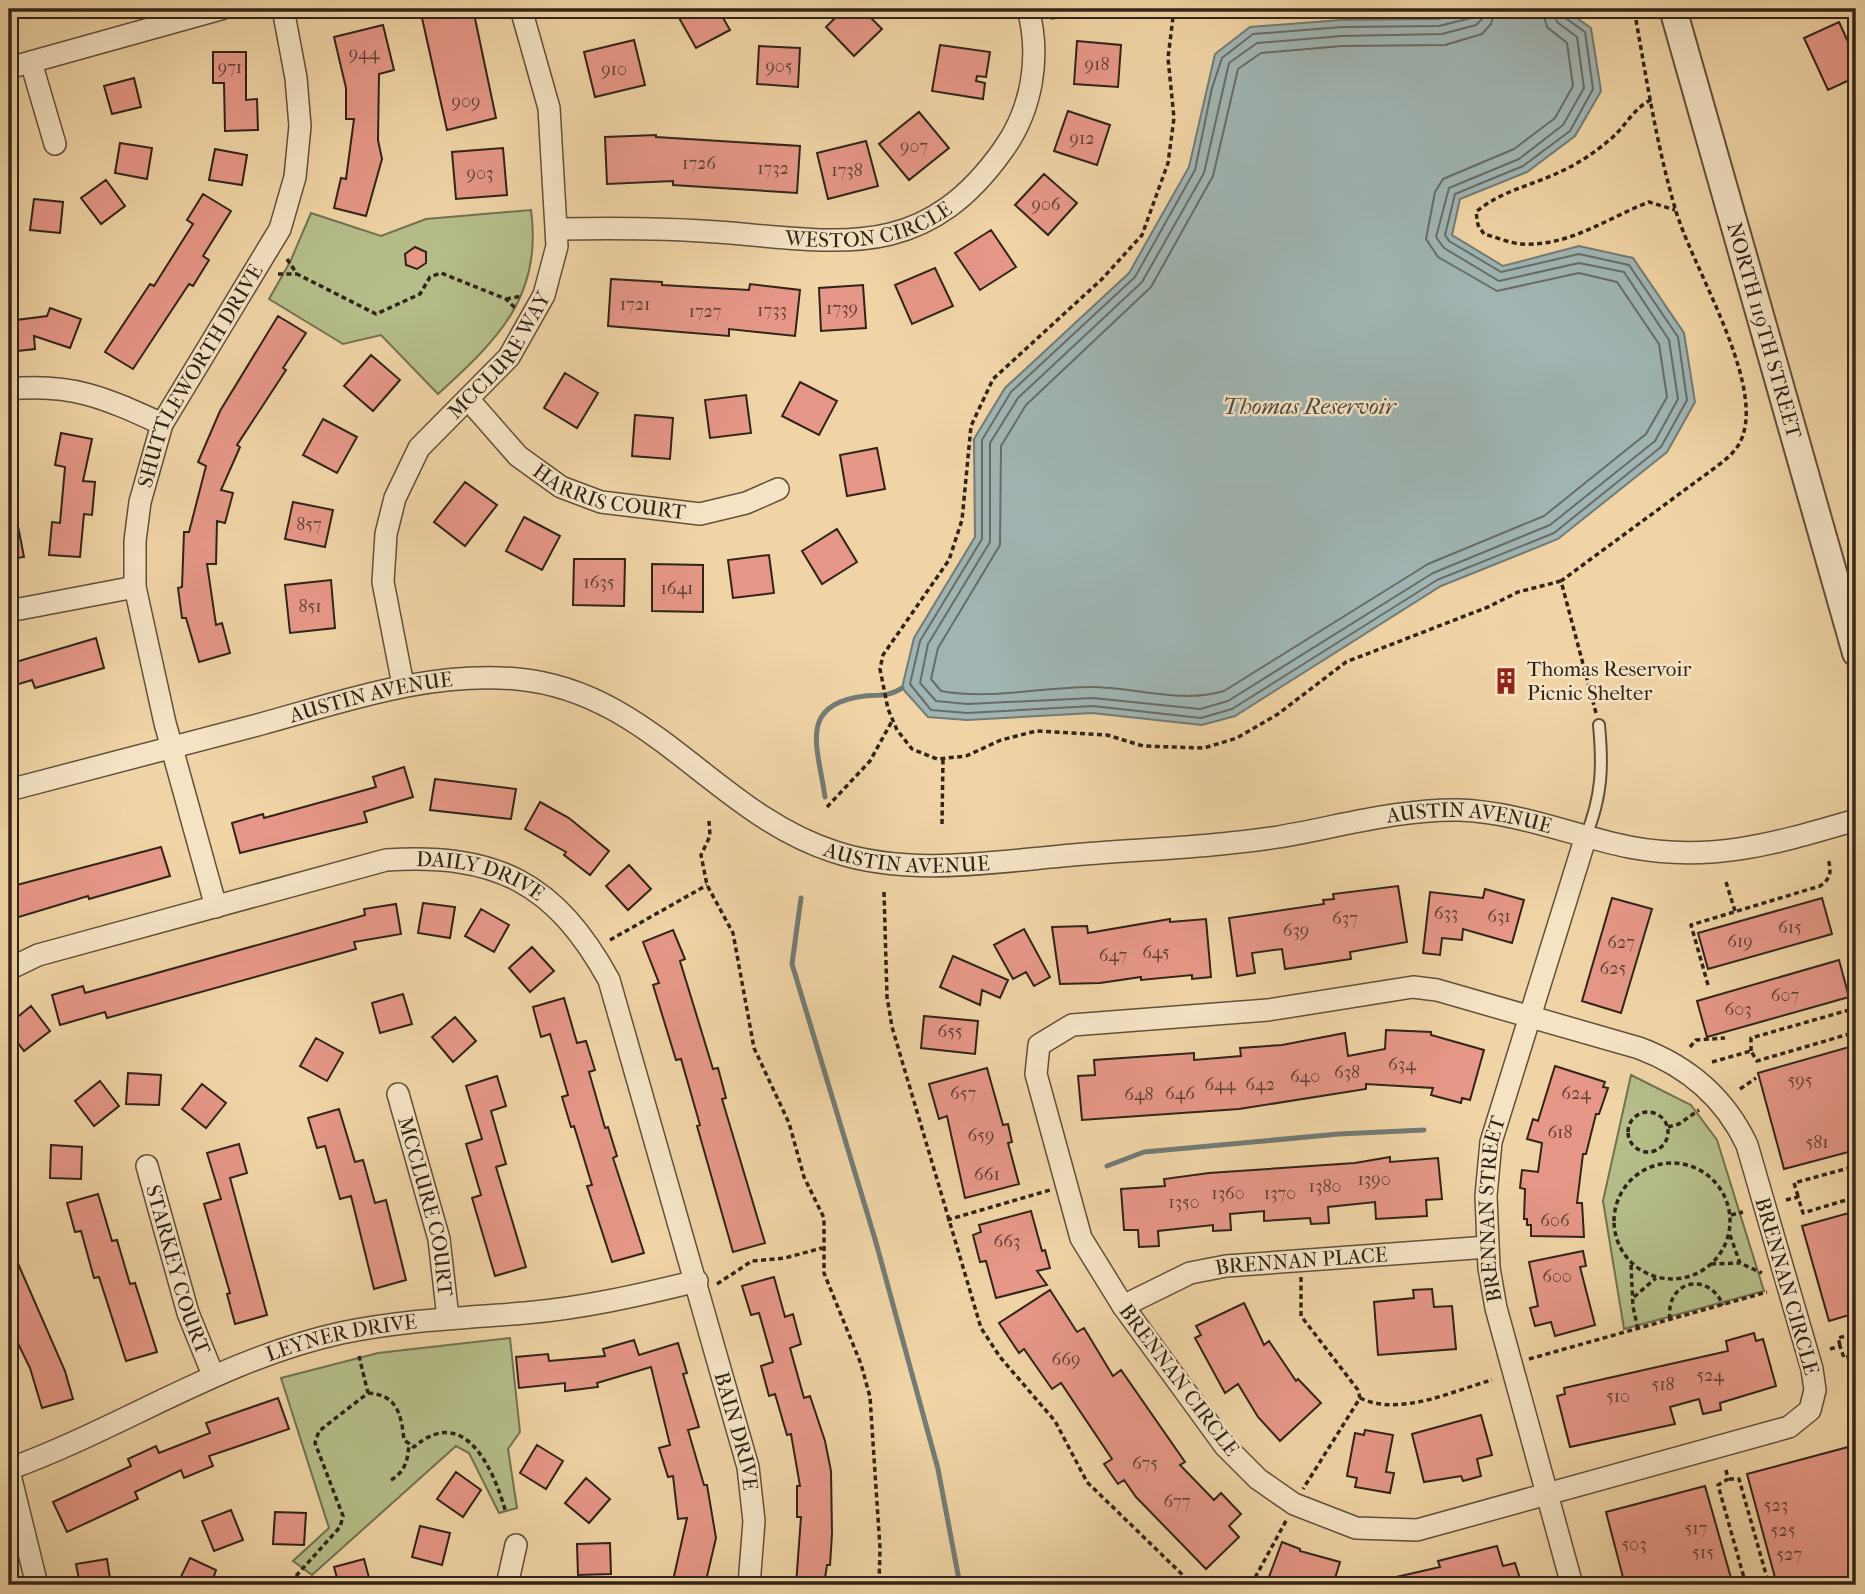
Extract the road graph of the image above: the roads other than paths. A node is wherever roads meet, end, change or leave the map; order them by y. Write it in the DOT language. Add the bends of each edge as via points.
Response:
graph roads {
  1 [pos="221,9"];
  2 [pos="283,9"];
  3 [pos="521,9"];
  4 [pos="1028,9"];
  5 [pos="1673,9"];
  6 [pos="31,62"];
  7 [pos="9,68"];
  8 [pos="54,144"];
  9 [pos="558,229"];
  10 [pos="9,389"];
  11 [pos="468,399"];
  12 [pos="162,424"];
  13 [pos="778,489"];
  14 [pos="135,587"];
  15 [pos="9,611"];
  16 [pos="1856,653"];
  17 [pos="403,685"];
  18 [pos="1599,725"];
  19 [pos="172,747"];
  20 [pos="9,790"];
  21 [pos="1856,820"];
  22 [pos="1586,836"];
  23 [pos="216,907"];
  24 [pos="9,969"];
  25 [pos="1528,1017"];
  26 [pos="398,1094"];
  27 [pos="147,1166"];
  28 [pos="1488,1247"];
  29 [pos="707,1283"];
  30 [pos="1123,1306"];
  31 [pos="448,1318"];
  32 [pos="213,1374"];
  33 [pos="9,1470"];
  34 [pos="1547,1495"];
  35 [pos="516,1545"];
  36 [pos="37,1585"];
  37 [pos="507,1585"];
  38 [pos="749,1585"];
  39 [pos="1573,1585"];
  1 -- 6 [label="street"];
  2 -- 12 [label="street, SHUTTLEWORTH DRIVE" via="300,126 296,172 280,229"];
  3 -- 9 [label="street, MCCLURE WAY" via="549,108"];
  4 -- 9 [label="street, WESTON CIRCLE" via="1035,47 1030,91 1011,138 962,198 925,223 859,241 804,242 654,228"];
  5 -- 16 [label="street, NORTH 119TH STREET"];
  6 -- 7 [label="street"];
  6 -- 8 [label="street"];
  9 -- 11 [label="street, MCCLURE WAY" via="544,295 509,358"];
  10 -- 12 [label="street" via="67,388 103,397"];
  11 -- 13 [label="street, HARRIS COURT" via="518,456 561,486 601,502 700,514 747,503"];
  11 -- 17 [label="street, MCCLURE WAY" via="419,449 395,498 386,534 383,582"];
  12 -- 14 [label="street, SHUTTLEWORTH DRIVE" via="139,502"];
  14 -- 15 [label="street"];
  14 -- 19 [label="street, SHUTTLEWORTH DRIVE"];
  17 -- 19 [label="street, AUSTIN AVENUE"];
  17 -- 22 [label="street, AUSTIN AVENUE" via="475,677 559,686 622,712 671,744 728,794 802,838 836,853 914,865 1198,846 1457,810 1508,814"];
  18 -- 22 [label="lane" via="1599,801"];
  19 -- 20 [label="street, AUSTIN AVENUE"];
  19 -- 23 [label="street, SHUTTLEWORTH DRIVE"];
  21 -- 22 [label="street, AUSTIN AVENUE" via="1769,846 1723,853 1630,847"];
  22 -- 25 [label="street, BRENNAN STREET"];
  23 -- 24 [label="street, DAILY DRIVE" via="38,955"];
  23 -- 29 [label="street, DAILY DRIVE" via="386,860 432,857 500,871 537,890 564,914 609,980"];
  25 -- 28 [label="street, BRENNAN STREET" via="1489,1155"];
  25 -- 30 [label="street, BRENNAN CIRCLE" via="1413,987 1268,1010 1072,1025 1039,1045 1036,1074 1081,1238"];
  25 -- 34 [label="street, BRENNAN CIRCLE" via="1667,1059 1706,1086 1740,1130 1815,1390 1810,1410 1789,1427"];
  26 -- 31 [label="street, MCCLURE COURT" via="439,1238"];
  27 -- 32 [label="street, STARKEY COURT" via="188,1313"];
  28 -- 30 [label="street, BRENNAN PLACE" via="1226,1266 1190,1273"];
  28 -- 34 [label="street, BRENNAN STREET" via="1496,1308"];
  29 -- 31 [label="street, LEYNER DRIVE" via="611,1302"];
  29 -- 38 [label="street, BAIN DRIVE" via="748,1467 754,1521"];
  30 -- 34 [label="street, BRENNAN CIRCLE" via="1225,1446 1258,1479 1294,1504 1356,1528 1417,1530"];
  31 -- 32 [label="street, LEYNER DRIVE" via="342,1333"];
  32 -- 33 [label="street, LEYNER DRIVE" via="65,1448"];
  33 -- 36 [label="street"];
  34 -- 39 [label="street, BRENNAN STREET"];
  35 -- 37 [label="street"];
}
